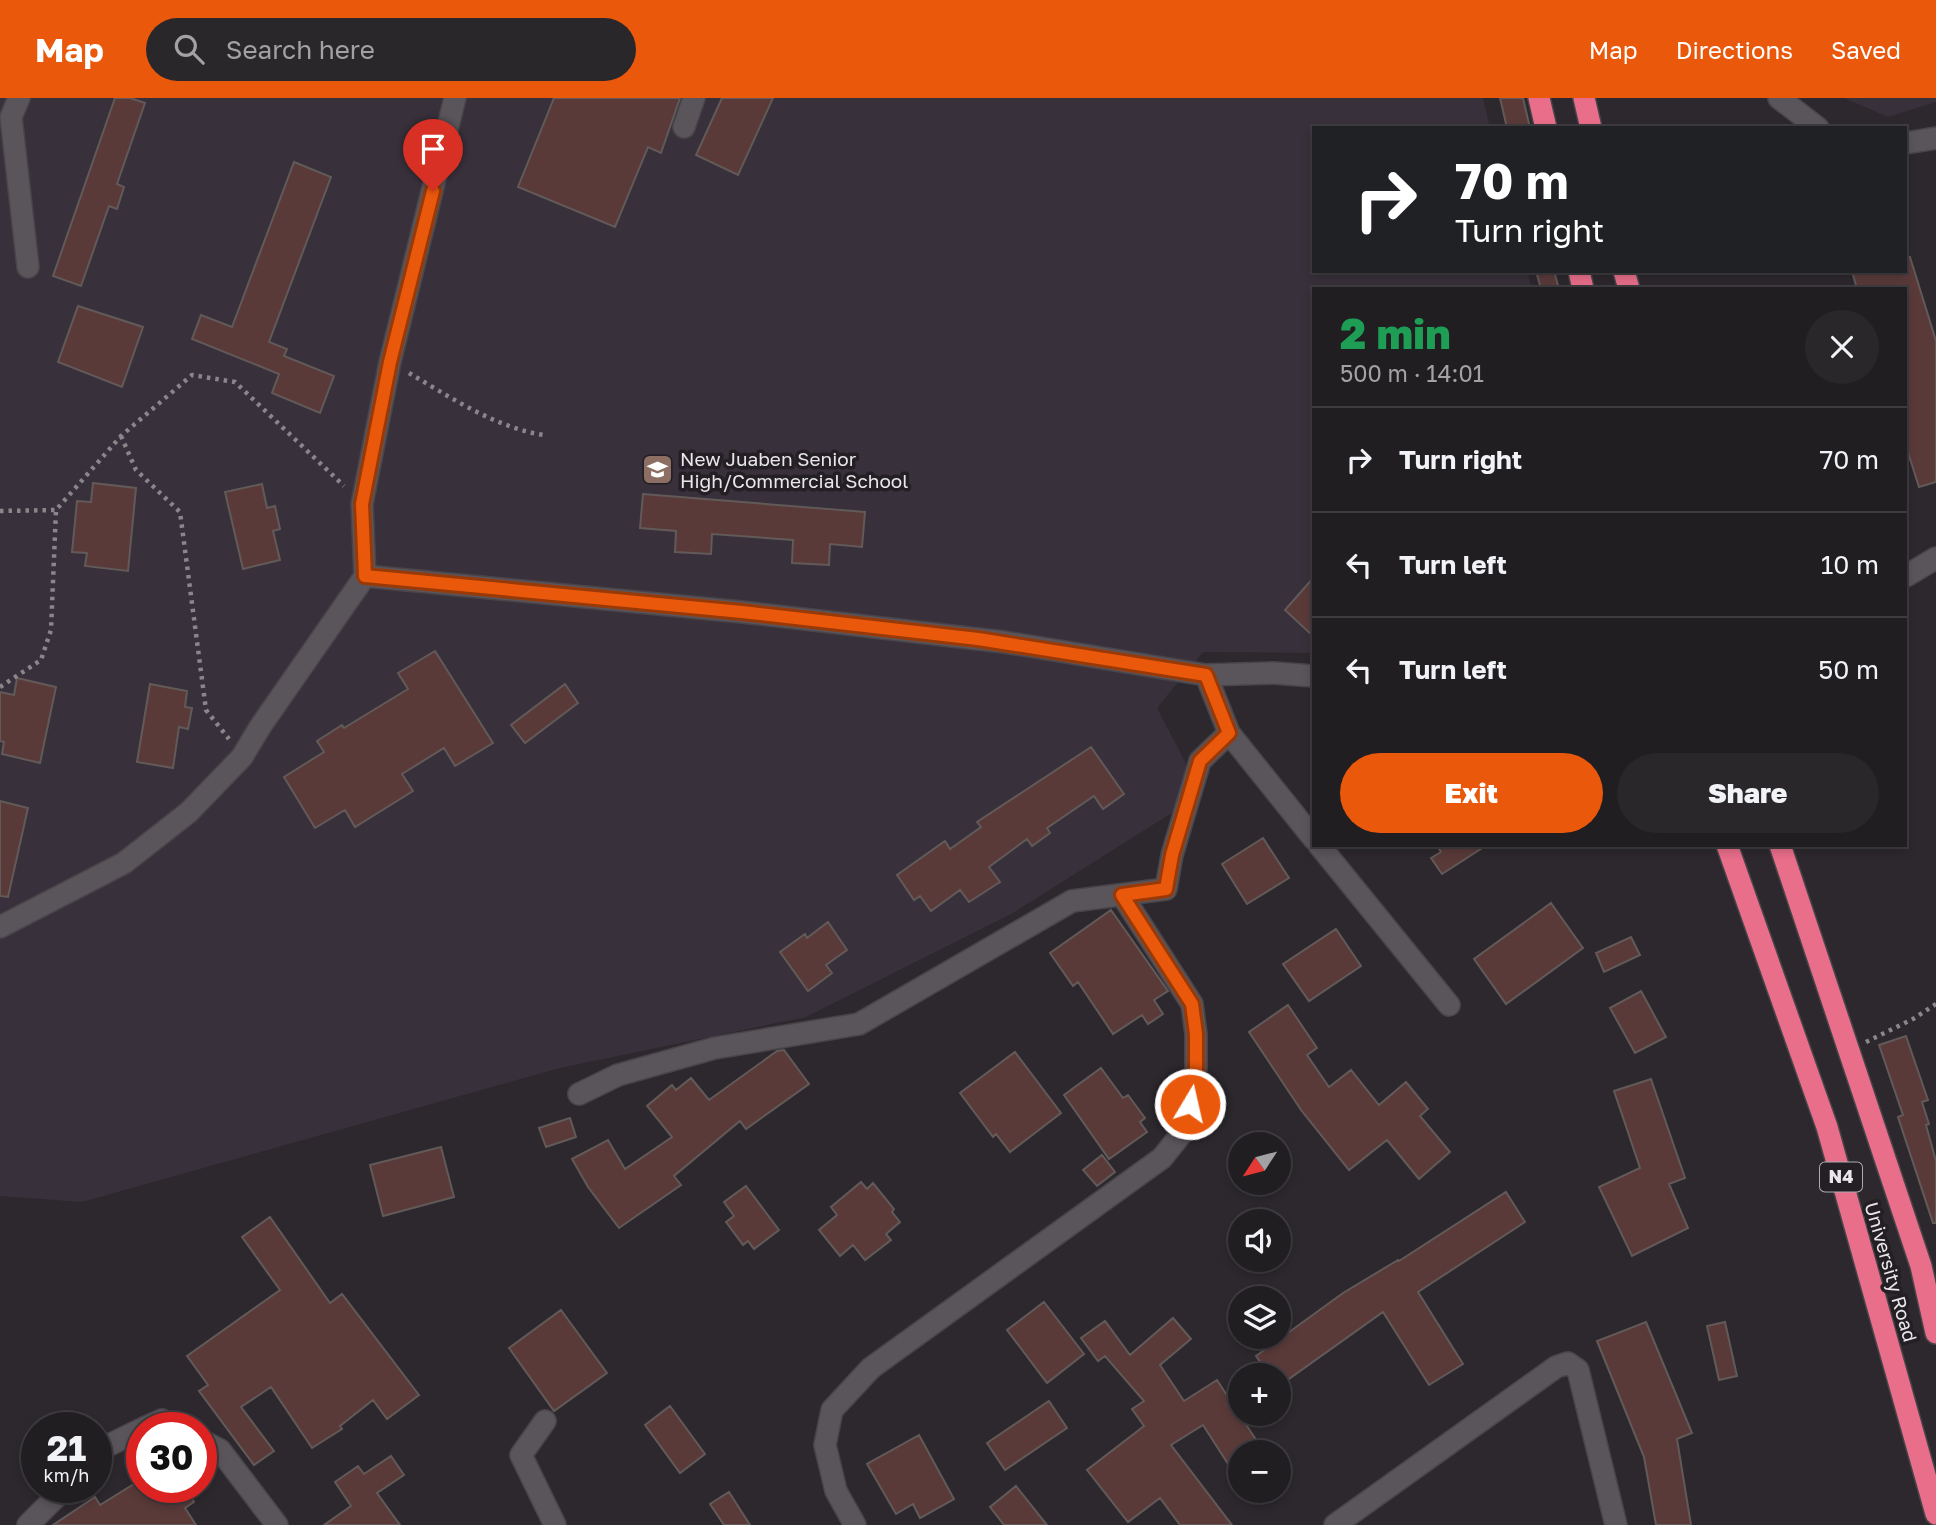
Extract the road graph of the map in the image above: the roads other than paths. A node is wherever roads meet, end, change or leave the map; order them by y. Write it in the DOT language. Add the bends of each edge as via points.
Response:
graph roads {
  1 [pos="19,98"];
  2 [pos="455,98"];
  3 [pos="694,98"];
  4 [pos="1539,98"];
  5 [pos="1584,98"];
  6 [pos="1779,98"];
  7 [pos="1546,126"];
  8 [pos="1591,126"];
  9 [pos="1815,126"];
  10 [pos="684,127"];
  11 [pos="1936,138"];
  12 [pos="1907,143"];
  13 [pos="18,184"];
  14 [pos="0,196"];
  15 [pos="29,267"];
  16 [pos="1936,558"];
  17 [pos="1907,575"];
  18 [pos="365,576"];
  19 [pos="1206,675"];
  20 [pos="1312,676"];
  21 [pos="1229,733"];
  22 [pos="1312,837"];
  23 [pos="1321,847"];
  24 [pos="1728,847"];
  25 [pos="1781,847"];
  26 [pos="1122,895"];
  27 [pos="0,927"];
  28 [pos="1448,1005"];
  29 [pos="579,1094"];
  30 [pos="1928,1264"];
  31 [pos="1936,1333"];
  32 [pos="545,1421"];
  33 [pos="217,1448"];
  34 [pos="50,1503"];
  35 [pos="1936,1514"];
  36 [pos="28,1525"];
  37 [pos="277,1525"];
  38 [pos="555,1525"];
  39 [pos="855,1525"];
  40 [pos="1335,1525"];
  41 [pos="1616,1525"];
  1 -- 13 [label="street" via="11,117"];
  2 -- 18 [label="street" via="390,362 362,504"];
  3 -- 10 [label="street"];
  4 -- 7 [label="highway"];
  5 -- 8 [label="highway"];
  6 -- 9 [label="street"];
  11 -- 12 [label="street"];
  13 -- 14 [label="street"];
  13 -- 15 [label="street"];
  16 -- 17 [label="street"];
  18 -- 19 [label="street" via="962,637"];
  18 -- 27 [label="street" via="242,757 190,812 124,863"];
  19 -- 20 [label="street"];
  19 -- 21 [label="street"];
  21 -- 22 [label="street"];
  21 -- 26 [label="street" via="1200,761 1166,889"];
  23 -- 28 [label="street"];
  24 -- 35 [label="highway, University Road / N4" via="1827,1127"];
  25 -- 30 [label="highway, University Road / N4"];
  26 -- 29 [label="street" via="1072,901 859,1024 715,1048 618,1075"];
  26 -- 39 [label="street" via="1192,1004 1196,1069 1182,1133 1162,1158 871,1368 832,1410 825,1445 836,1491"];
  30 -- 31 [label="highway, University Road / N4"];
  32 -- 38 [label="street" via="521,1455"];
  33 -- 37 [label="street"];
  34 -- 36 [label="street"];
  40 -- 41 [label="street" via="1556,1367 1568,1363 1578,1370"];
}
